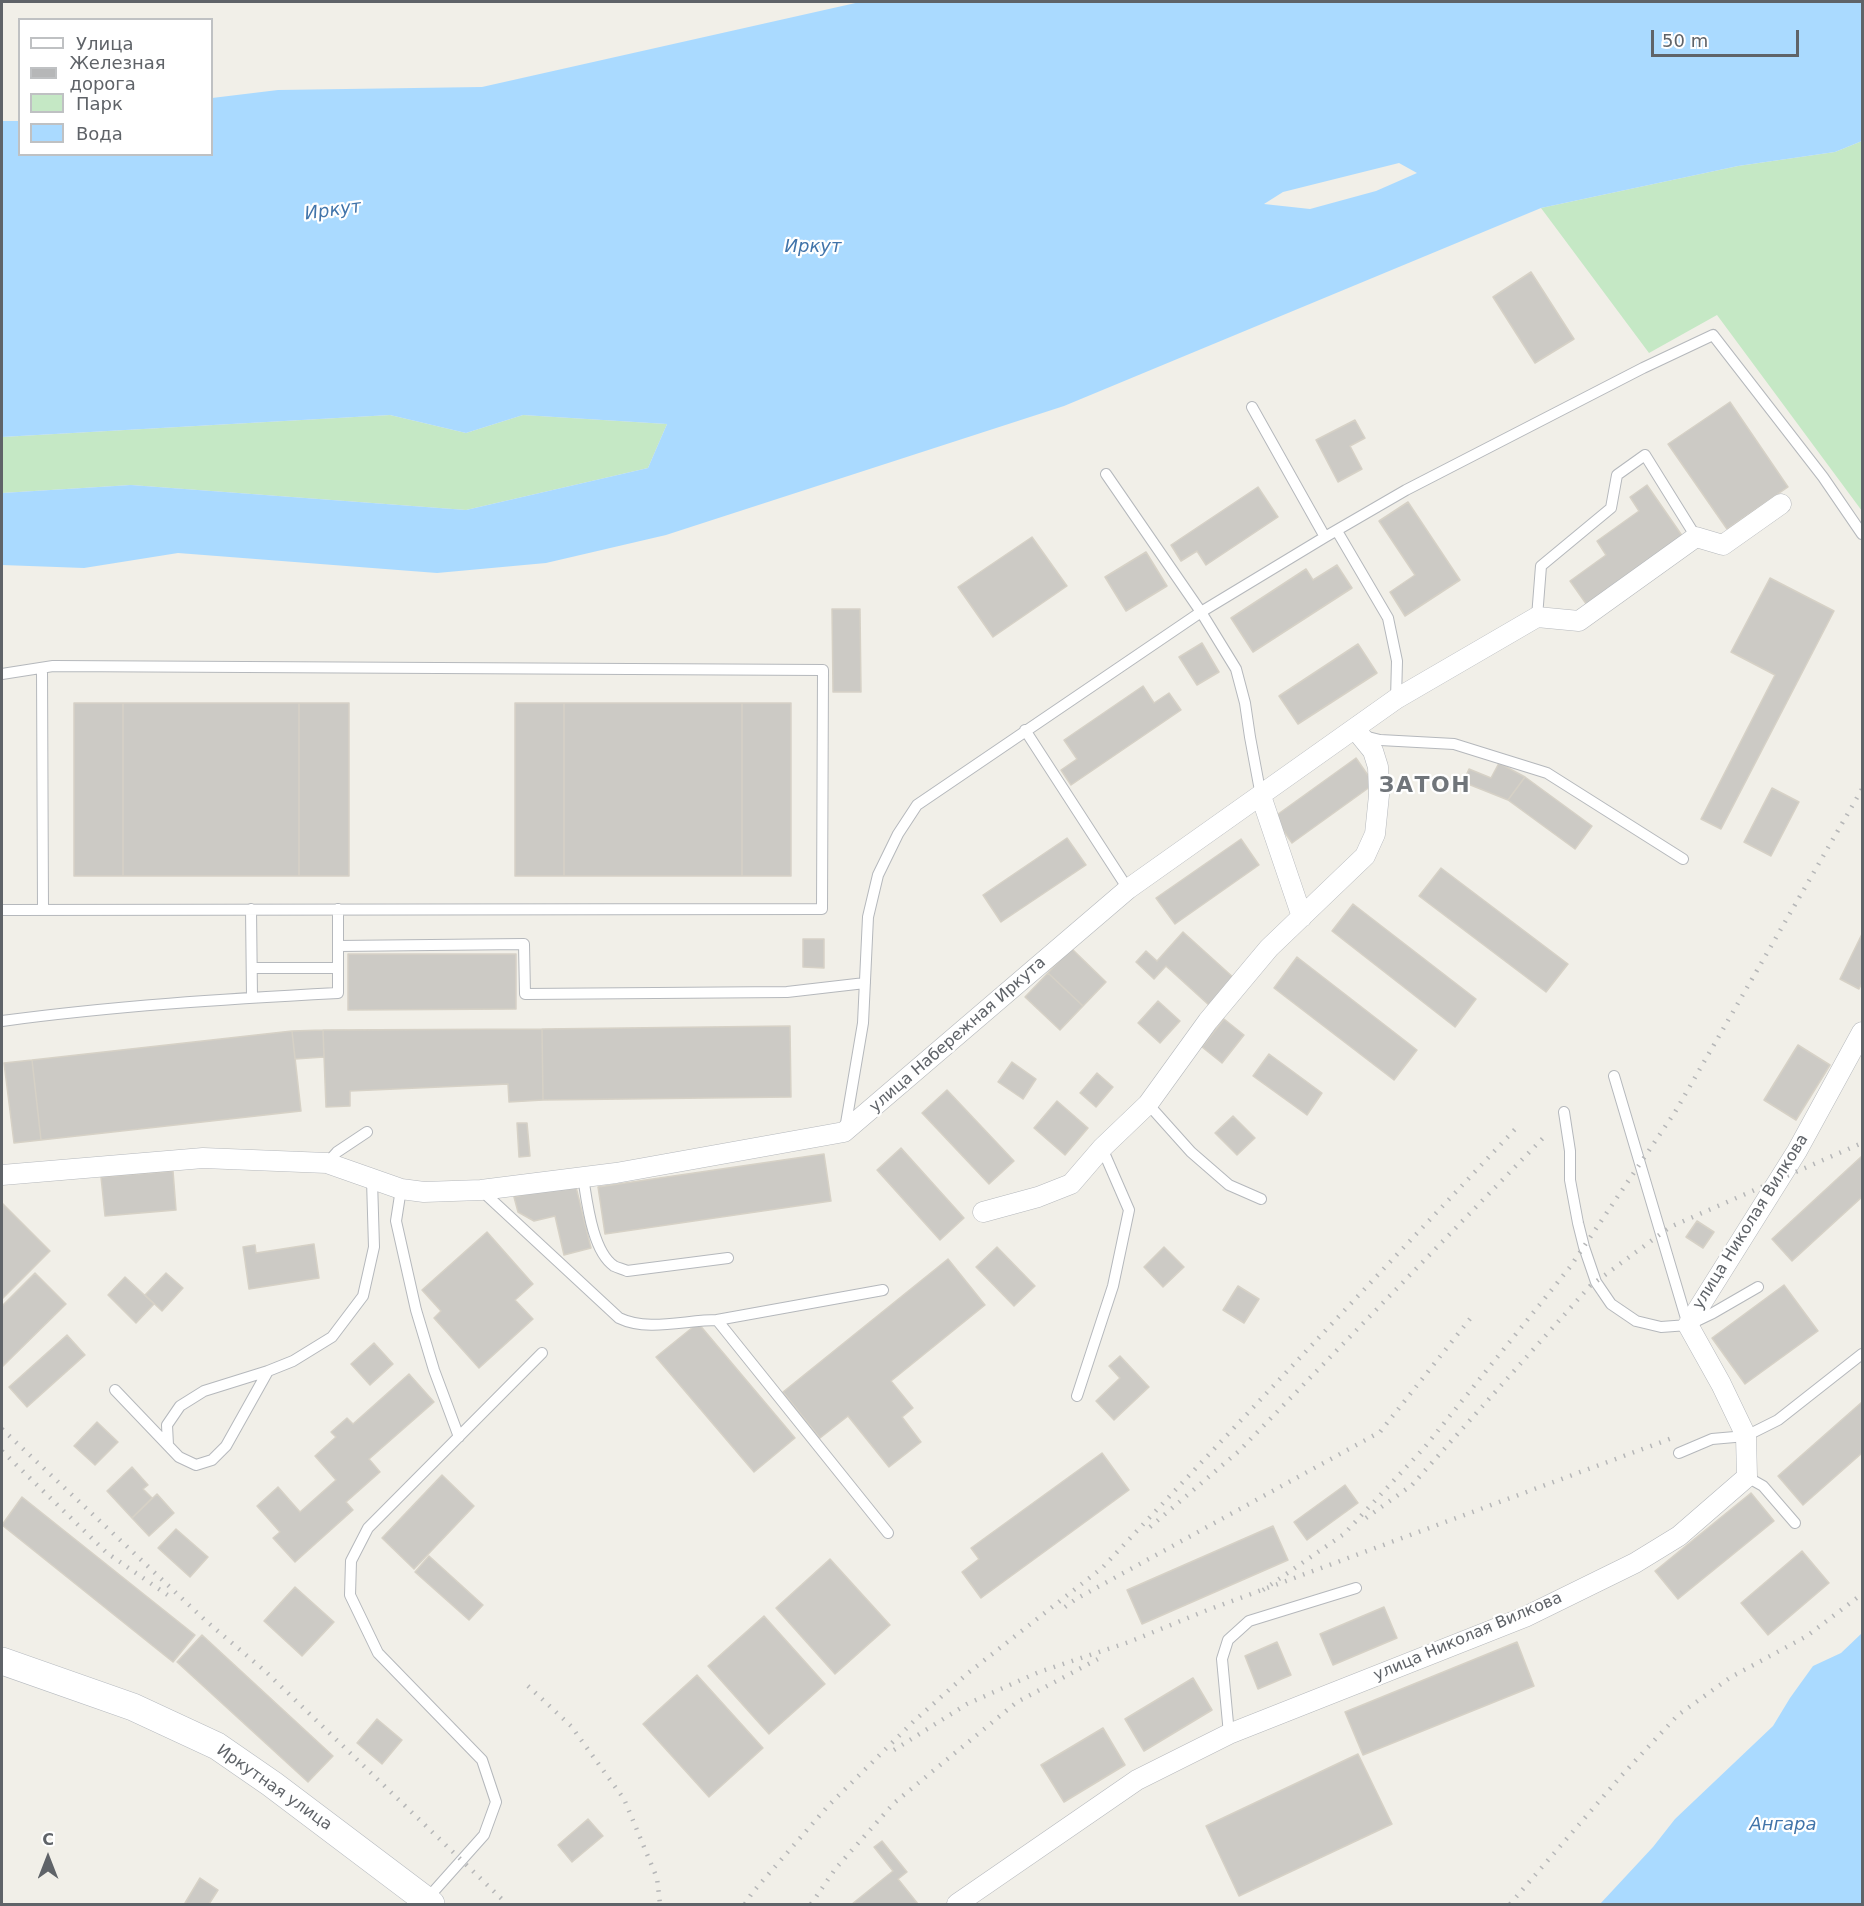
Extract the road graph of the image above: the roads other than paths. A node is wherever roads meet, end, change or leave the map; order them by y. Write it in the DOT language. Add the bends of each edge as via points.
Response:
graph roads {
  1 [pos="1252,407"];
  2 [pos="1106,474"];
  3 [pos="1781,504"];
  4 [pos="1337,531"];
  5 [pos="1863,534"];
  6 [pos="1325,537"];
  7 [pos="1696,537"];
  8 [pos="1201,612"];
  9 [pos="1537,617"];
  10 [pos="42,668"];
  11 [pos="2,674"];
  12 [pos="1396,699"];
  13 [pos="1025,730"];
  14 [pos="1358,732"];
  15 [pos="1262,796"];
  16 [pos="1683,859"];
  17 [pos="1128,889"];
  18 [pos="251,909"];
  19 [pos="338,909"];
  20 [pos="2,910"];
  21 [pos="43,910"];
  22 [pos="1302,917"];
  23 [pos="338,946"];
  24 [pos="252,968"];
  25 [pos="338,968"];
  26 [pos="865,983"];
  27 [pos="252,997"];
  28 [pos="2,1022"];
  29 [pos="1863,1032"];
  30 [pos="1614,1076"];
  31 [pos="1148,1104"];
  32 [pos="1563,1112"];
  33 [pos="367,1132"];
  34 [pos="844,1132"];
  35 [pos="1102,1148"];
  36 [pos="327,1163"];
  37 [pos="2,1175"];
  38 [pos="583,1177"];
  39 [pos="372,1180"];
  40 [pos="401,1189"];
  41 [pos="481,1190"];
  42 [pos="1261,1199"];
  43 [pos="983,1212"];
  44 [pos="728,1258"];
  45 [pos="1758,1287"];
  46 [pos="883,1290"];
  47 [pos="717,1320"];
  48 [pos="1688,1325"];
  49 [pos="542,1353"];
  50 [pos="1863,1354"];
  51 [pos="268,1371"];
  52 [pos="115,1390"];
  53 [pos="1077,1395"];
  54 [pos="1746,1436"];
  55 [pos="459,1437"];
  56 [pos="168,1445"];
  57 [pos="1679,1453"];
  58 [pos="1747,1477"];
  59 [pos="1795,1523"];
  60 [pos="888,1533"];
  61 [pos="1356,1588"];
  62 [pos="2,1661"];
  63 [pos="1229,1734"];
  64 [pos="428,1902"];
  65 [pos="957,1905"];
  1 -- 6 [label="lane"];
  2 -- 8 [label="lane"];
  3 -- 7 [label="street" via="1723,545"];
  4 -- 5 [label="lane" via="1416,485 1713,335"];
  4 -- 6 [label="lane"];
  4 -- 12 [label="lane" via="1388,618 1397,661"];
  6 -- 8 [label="lane"];
  7 -- 9 [label="street" via="1579,621"];
  7 -- 9 [label="lane" via="1645,455 1617,475 1611,508 1540,566"];
  8 -- 13 [label="lane"];
  8 -- 15 [label="lane" via="1236,669"];
  9 -- 12 [label="street, улица Набережная Иркута"];
  10 -- 11 [label="lane"];
  10 -- 19 [label="lane" via="823,670 822,909"];
  10 -- 21 [label="lane"];
  12 -- 14 [label="street, улица Набережная Иркута"];
  13 -- 17 [label="lane"];
  13 -- 26 [label="lane" via="917,805 897,834 878,875 868,917"];
  14 -- 15 [label="street, улица Набережная Иркута"];
  14 -- 16 [label="lane" via="1380,740 1454,744 1547,773"];
  14 -- 22 [label="street" via="1373,751 1378,767 1375,834 1365,855"];
  15 -- 17 [label="street, улица Набережная Иркута"];
  15 -- 22 [label="street"];
  17 -- 34 [label="street, улица Набережная Иркута"];
  18 -- 19 [label="lane"];
  18 -- 21 [label="lane"];
  18 -- 24 [label="lane"];
  19 -- 23 [label="lane"];
  20 -- 21 [label="lane"];
  22 -- 31 [label="street" via="1269,948 1208,1021"];
  23 -- 25 [label="lane"];
  23 -- 26 [label="lane" via="524,944 525,994 787,992"];
  24 -- 25 [label="lane"];
  24 -- 27 [label="lane"];
  25 -- 27 [label="lane" via="338,993"];
  26 -- 34 [label="lane" via="863,1023"];
  27 -- 28 [label="lane"];
  29 -- 48 [label="street, улица Николая Вилкова" via="1797,1151"];
  30 -- 48 [label="lane"];
  31 -- 35 [label="street"];
  31 -- 42 [label="lane" via="1191,1152 1229,1185"];
  32 -- 48 [label="lane" via="1578,1223 1596,1282 1611,1304 1636,1321 1661,1328"];
  33 -- 36 [label="lane"];
  34 -- 38 [label="street"];
  35 -- 43 [label="street" via="1071,1184"];
  35 -- 53 [label="lane" via="1129,1210 1113,1286"];
  36 -- 37 [label="street" via="203,1158"];
  36 -- 39 [label="street"];
  38 -- 41 [label="street"];
  38 -- 44 [label="lane" via="600,1250 615,1267 627,1271"];
  39 -- 40 [label="street"];
  39 -- 51 [label="lane" via="374,1247 363,1296 332,1337"];
  40 -- 41 [label="street"];
  40 -- 55 [label="lane" via="396,1221 416,1310"];
  41 -- 47 [label="lane" via="619,1318 640,1324"];
  45 -- 48 [label="lane"];
  46 -- 47 [label="lane"];
  47 -- 60 [label="lane"];
  48 -- 54 [label="street, улица Николая Вилкова"];
  49 -- 55 [label="lane"];
  50 -- 54 [label="lane" via="1778,1420"];
  51 -- 56 [label="lane" via="204,1391 180,1406 167,1425"];
  51 -- 56 [label="lane" via="226,1446 212,1460 196,1465 179,1457"];
  52 -- 56 [label="lane"];
  54 -- 57 [label="lane" via="1712,1439"];
  54 -- 58 [label="street, улица Николая Вилкова"];
  55 -- 64 [label="lane" via="368,1528 351,1561 350,1595 378,1653 482,1760 496,1802 484,1835"];
  58 -- 59 [label="lane" via="1763,1486"];
  58 -- 63 [label="street, улица Николая Вилкова" via="1679,1536 1635,1563 1525,1617"];
  61 -- 63 [label="lane" via="1249,1622 1228,1640 1222,1659"];
  62 -- 64 [label="main road, Иркутная улица" via="133,1707 217,1746"];
  63 -- 65 [label="street, улица Николая Вилкова" via="1137,1780"];
}
